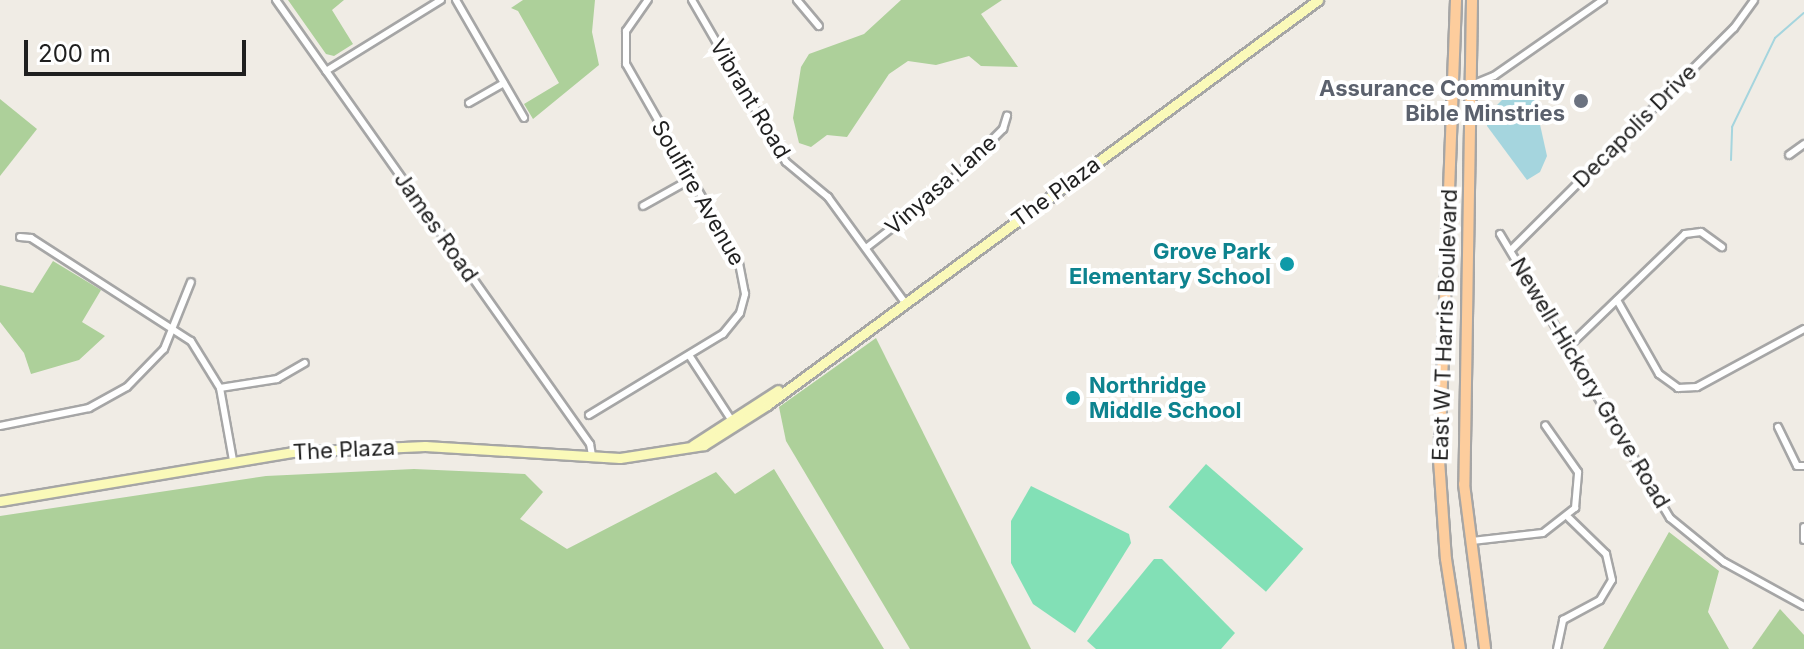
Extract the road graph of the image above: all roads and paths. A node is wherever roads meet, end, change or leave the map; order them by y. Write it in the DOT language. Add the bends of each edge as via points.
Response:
graph roads {
  1 [pos="276,0"];
  2 [pos="441,0"];
  3 [pos="456,0"];
  4 [pos="648,0"];
  5 [pos="692,0"];
  6 [pos="797,0"];
  7 [pos="1318,0"];
  8 [pos="1456,0"];
  9 [pos="1472,0"];
  10 [pos="1603,0"];
  11 [pos="1754,0"];
  12 [pos="819,26"];
  13 [pos="326,71"];
  14 [pos="504,83"];
  15 [pos="1469,86"];
  16 [pos="469,103"];
  17 [pos="1007,116"];
  18 [pos="524,118"];
  19 [pos="1804,144"];
  20 [pos="1789,155"];
  21 [pos="691,179"];
  22 [pos="643,206"];
  23 [pos="1500,234"];
  24 [pos="20,237"];
  25 [pos="1722,247"];
  26 [pos="866,248"];
  27 [pos="1512,249"];
  28 [pos="191,282"];
  29 [pos="1617,300"];
  30 [pos="906,304"];
  31 [pos="176,328"];
  32 [pos="1804,329"];
  33 [pos="1569,346"];
  34 [pos="689,355"];
  35 [pos="305,363"];
  36 [pos="793,383"];
  37 [pos="220,388"];
  38 [pos="589,415"];
  39 [pos="732,421"];
  40 [pos="1545,425"];
  41 [pos="0,426"];
  42 [pos="1778,427"];
  43 [pos="691,447"];
  44 [pos="592,455"];
  45 [pos="233,460"];
  46 [pos="1804,466"];
  47 [pos="0,501"];
  48 [pos="1569,518"];
  49 [pos="1804,527"];
  50 [pos="1804,540"];
  51 [pos="1468,541"];
  52 [pos="1804,606"];
  53 [pos="1460,649"];
  54 [pos="1485,649"];
  55 [pos="1557,649"];
  1 -- 13 [label="street, James Road"];
  2 -- 13 [label="street"];
  3 -- 14 [label="street"];
  4 -- 21 [label="street, Soulfire Avenue" via="628,25 624,58"];
  5 -- 26 [label="street, Vibrant Road" via="786,162 828,197"];
  6 -- 12 [label="street"];
  7 -- 30 [label="street, The Plaza"];
  8 -- 53 [label="main road, East W T Harris Boulevard" via="1439,460"];
  9 -- 15 [label="main road, East W T Harris Boulevard"];
  10 -- 15 [label="street" via="1494,76"];
  11 -- 27 [label="street, Decapolis Drive" via="1723,39"];
  13 -- 44 [label="street, James Road" via="590,444"];
  14 -- 16 [label="street"];
  14 -- 18 [label="street"];
  15 -- 51 [label="main road, East W T Harris Boulevard" via="1463,449"];
  17 -- 26 [label="street, Vinyasa Lane" via="1003,129 946,186"];
  19 -- 20 [label="street"];
  21 -- 22 [label="street"];
  21 -- 34 [label="street, Soulfire Avenue" via="739,262 746,288 733,324"];
  23 -- 27 [label="street, Newell-Hickory Grove Road"];
  24 -- 31 [label="street" via="31,238"];
  25 -- 29 [label="street" via="1701,232 1685,234"];
  26 -- 30 [label="street, Vibrant Road"];
  27 -- 33 [label="street, Newell-Hickory Grove Road"];
  28 -- 31 [label="street"];
  29 -- 32 [label="street" via="1659,374 1678,388 1697,387"];
  29 -- 33 [label="street"];
  30 -- 36 [label="street, The Plaza"];
  31 -- 37 [label="street" via="204,356"];
  31 -- 41 [label="street" via="147,370 109,398 68,414"];
  33 -- 52 [label="street, Newell-Hickory Grove Road" via="1654,495 1678,526 1724,562"];
  34 -- 38 [label="street, Soulfire Avenue"];
  34 -- 39 [label="street"];
  35 -- 37 [label="street" via="277,379"];
  36 -- 39 [label="street, The Plaza"];
  36 -- 43 [label="street, The Plaza" via="736,427"];
  37 -- 45 [label="street"];
  39 -- 43 [label="street, The Plaza"];
  40 -- 48 [label="street" via="1578,472 1579,498"];
  42 -- 46 [label="street" via="1797,466"];
  43 -- 44 [label="street, The Plaza" via="648,457"];
  44 -- 45 [label="street, The Plaza" via="391,446"];
  45 -- 47 [label="street, The Plaza"];
  48 -- 51 [label="street" via="1534,536"];
  48 -- 55 [label="street" via="1606,554 1612,580 1600,600 1563,620"];
  49 -- 50 [label="street"];
  51 -- 54 [label="main road, East W T Harris Boulevard"];
}
